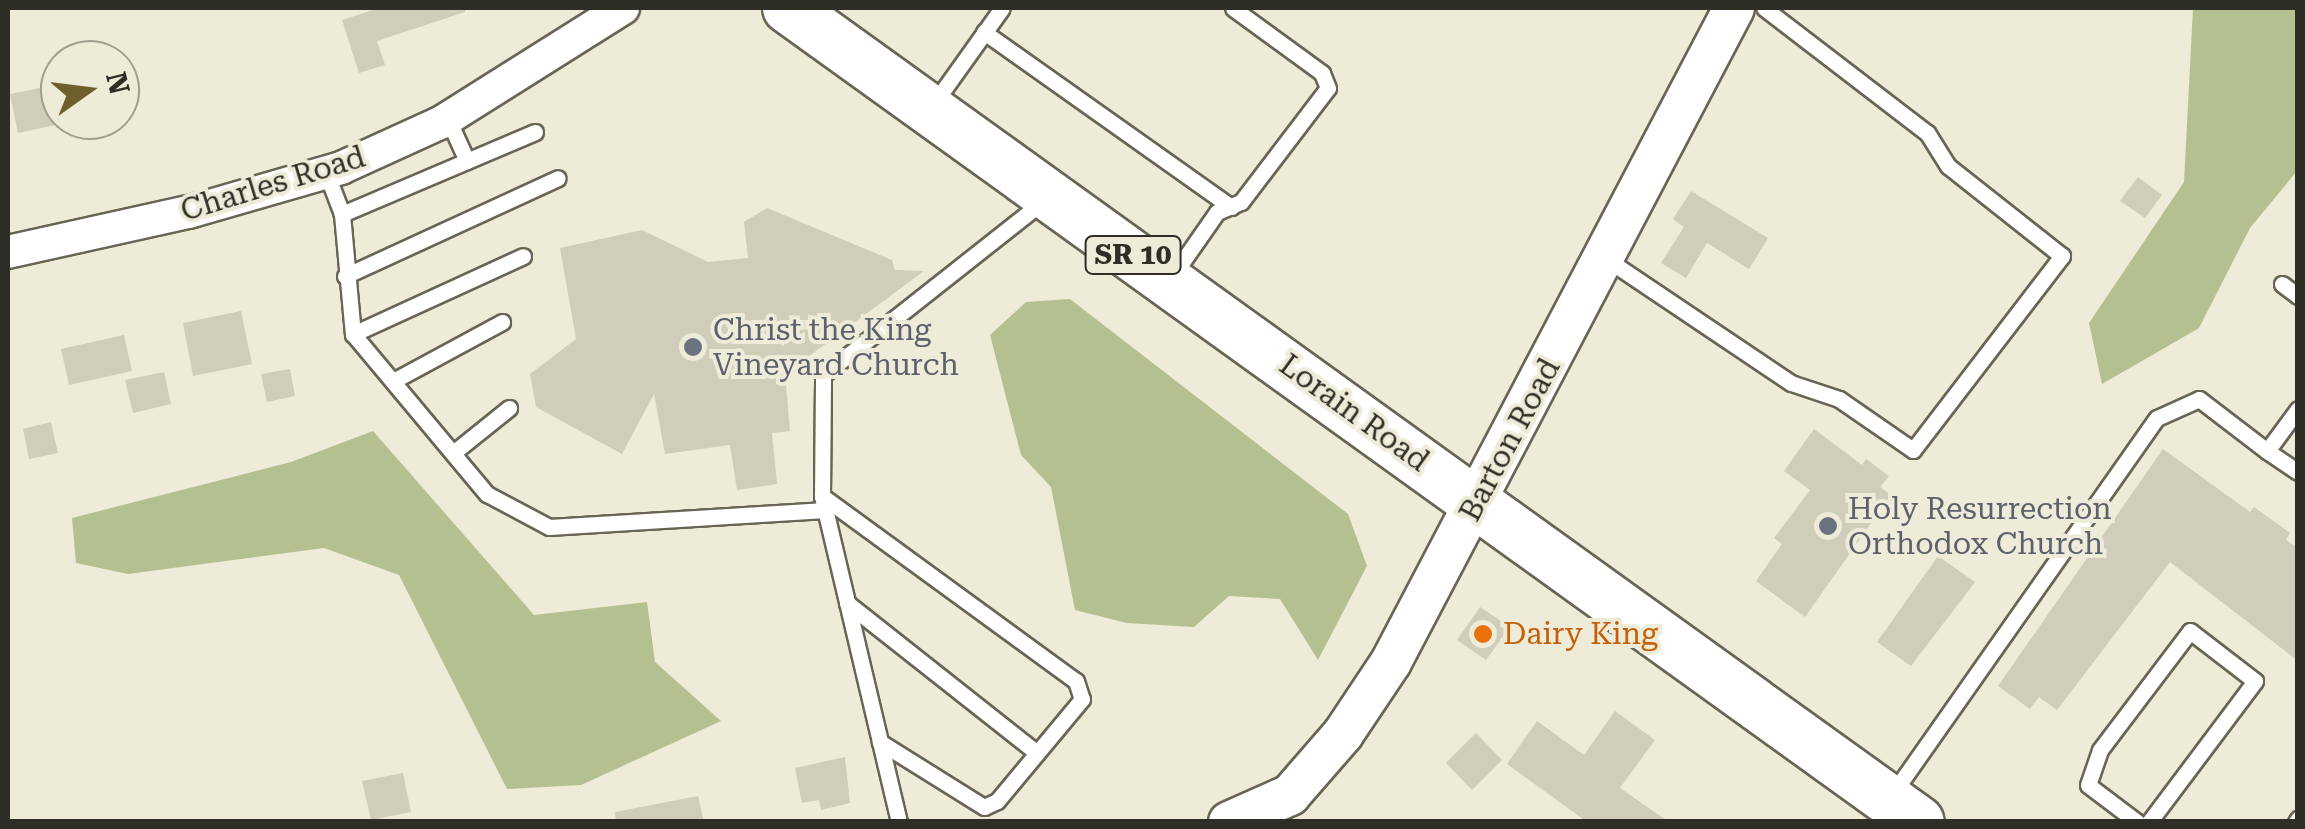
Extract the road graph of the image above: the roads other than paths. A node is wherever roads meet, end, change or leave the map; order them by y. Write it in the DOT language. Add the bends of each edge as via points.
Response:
graph roads {
  1 [pos="623,8"];
  2 [pos="788,8"];
  3 [pos="1002,8"];
  4 [pos="1233,8"];
  5 [pos="1734,8"];
  6 [pos="1764,8"];
  7 [pos="984,32"];
  8 [pos="930,109"];
  9 [pos="448,119"];
  10 [pos="535,132"];
  11 [pos="467,161"];
  12 [pos="326,172"];
  13 [pos="558,178"];
  14 [pos="1050,195"];
  15 [pos="1231,206"];
  16 [pos="342,214"];
  17 [pos="8,252"];
  18 [pos="523,256"];
  19 [pos="1605,258"];
  20 [pos="344,276"];
  21 [pos="1169,280"];
  22 [pos="2282,284"];
  23 [pos="2298,296"];
  24 [pos="502,322"];
  25 [pos="353,334"];
  26 [pos="392,381"];
  27 [pos="509,408"];
  28 [pos="2298,409"];
  29 [pos="2267,451"];
  30 [pos="453,454"];
  31 [pos="2298,472"];
  32 [pos="1478,502"];
  33 [pos="824,503"];
  34 [pos="847,603"];
  35 [pos="880,742"];
  36 [pos="1037,754"];
  37 [pos="1904,810"];
  38 [pos="898,822"];
  39 [pos="1229,822"];
  40 [pos="2137,822"];
  41 [pos="2149,822"];
  1 -- 9 [label="street, Charles Road"];
  2 -- 8 [label="main road, Lorain Road / SR 10"];
  3 -- 7 [label="lane"];
  4 -- 15 [label="lane" via="1322,74 1328,88 1241,202"];
  5 -- 19 [label="street, Barton Road"];
  6 -- 19 [label="lane" via="1927,133 1948,166 2062,256 1914,450 1838,399 1791,383"];
  7 -- 8 [label="lane"];
  7 -- 15 [label="lane"];
  8 -- 14 [label="main road, Lorain Road / SR 10"];
  9 -- 11 [label="lane"];
  9 -- 12 [label="street, Charles Road"];
  10 -- 11 [label="lane"];
  11 -- 16 [label="lane"];
  12 -- 16 [label="lane"];
  12 -- 17 [label="street, Charles Road" via="189,212"];
  13 -- 20 [label="lane"];
  14 -- 21 [label="main road, Lorain Road / SR 10"];
  14 -- 33 [label="lane" via="823,374"];
  15 -- 21 [label="lane" via="1218,212"];
  16 -- 20 [label="lane"];
  18 -- 25 [label="lane"];
  19 -- 32 [label="street, Barton Road"];
  20 -- 25 [label="lane"];
  21 -- 32 [label="main road, Lorain Road / SR 10"];
  22 -- 23 [label="lane"];
  24 -- 26 [label="lane"];
  25 -- 26 [label="lane"];
  26 -- 30 [label="lane"];
  27 -- 30 [label="lane"];
  28 -- 29 [label="lane"];
  29 -- 31 [label="lane"];
  29 -- 37 [label="lane" via="2199,400 2157,418"];
  30 -- 33 [label="lane" via="486,494 549,527"];
  32 -- 37 [label="main road, Lorain Road / SR 10"];
  32 -- 39 [label="street, Barton Road" via="1392,662 1343,734 1290,795"];
  33 -- 34 [label="lane"];
  33 -- 36 [label="lane" via="1076,682 1082,699"];
  34 -- 35 [label="lane"];
  34 -- 36 [label="lane"];
  35 -- 36 [label="lane" via="984,807"];
  35 -- 38 [label="lane"];
  40 -- 41 [label="lane" via="2088,785 2100,750 2190,631 2255,681"];
}
